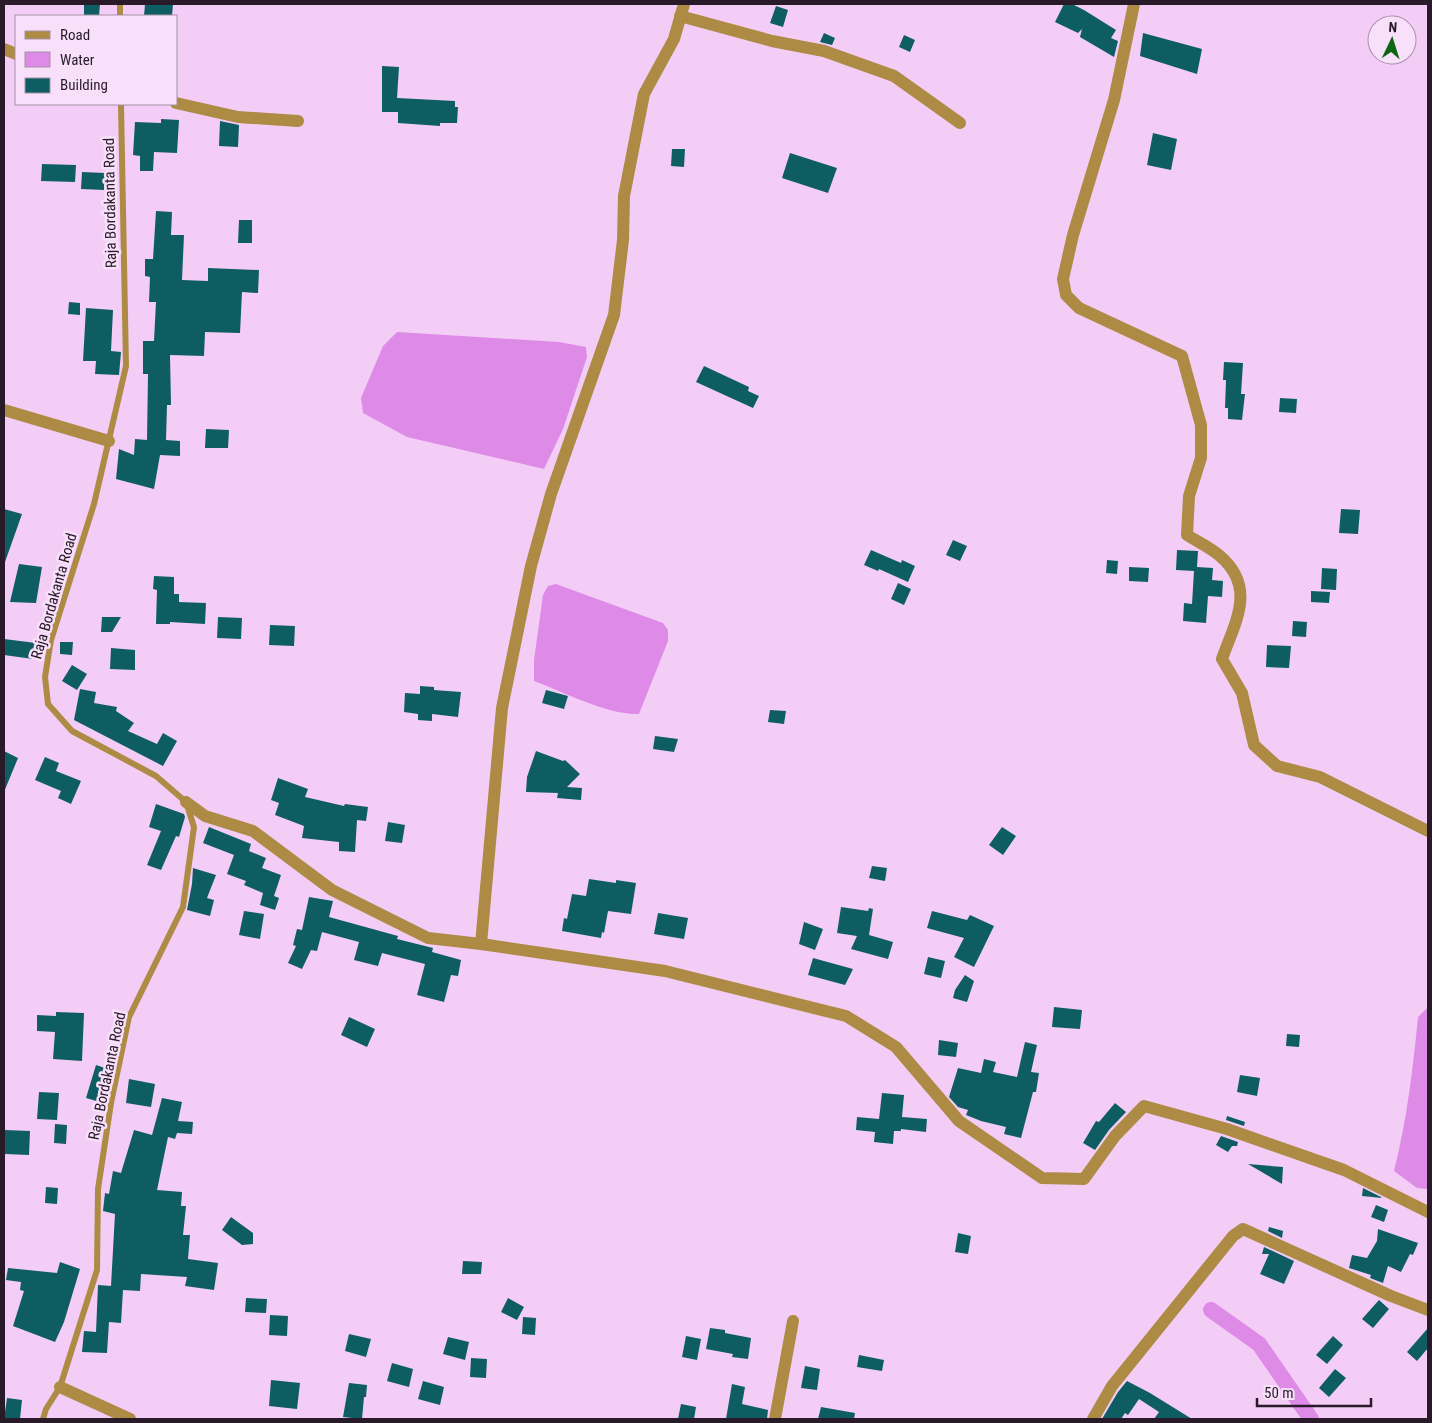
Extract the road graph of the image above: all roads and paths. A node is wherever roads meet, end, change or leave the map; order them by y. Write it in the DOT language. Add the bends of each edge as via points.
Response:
graph roads {
  1 [pos="1134,4"];
  2 [pos="682,10"];
  3 [pos="178,103"];
  4 [pos="121,105"];
  5 [pos="298,121"];
  6 [pos="960,123"];
  7 [pos="4,410"];
  8 [pos="109,441"];
  9 [pos="186,802"];
  10 [pos="1428,832"];
  11 [pos="481,944"];
  12 [pos="1428,1212"];
  13 [pos="1428,1310"];
  14 [pos="793,1321"];
  15 [pos="60,1387"];
  16 [pos="42,1419"];
  17 [pos="130,1419"];
  18 [pos="776,1419"];
  19 [pos="1093,1419"];
  1 -- 10 [label="street" via="1114,100 1073,235 1063,279 1066,296 1079,308 1182,356 1201,425 1201,458 1189,496 1187,535 1221,556 1239,579 1242,602 1222,660 1242,693 1254,745 1277,766 1320,777"];
  2 -- 6 [label="street" via="772,41 824,51 894,76"];
  2 -- 11 [label="street" via="674,39 644,94 624,196 623,240 614,316 551,494 531,566 502,708"];
  3 -- 5 [label="street" via="238,117"];
  4 -- 8 [label="lane, Raja Bordakanta Road" via="126,366"];
  7 -- 8 [label="street"];
  8 -- 9 [label="lane, Raja Bordakanta Road" via="94,504 51,640 44,677 48,704 72,731 156,776"];
  9 -- 11 [label="street" via="205,816 253,831 332,890 428,938"];
  9 -- 15 [label="lane, Raja Bordakanta Road" via="194,827 183,907 129,1016 98,1189 96,1270"];
  11 -- 12 [label="street" via="665,971 846,1016 896,1047 958,1120 1042,1178 1084,1179 1115,1136 1144,1106 1227,1129 1344,1170"];
  13 -- 19 [label="street" via="1243,1229 1232,1236 1112,1386"];
  14 -- 18 [label="street"];
  15 -- 16 [label="lane, Raja Bordakanta Road"];
  15 -- 17 [label="street"];
}
